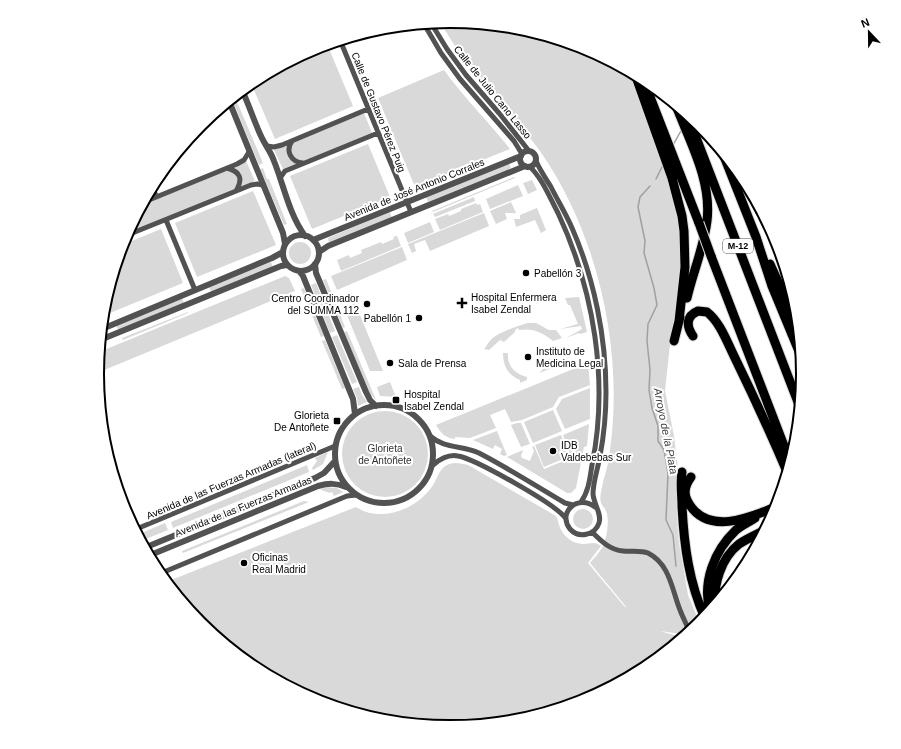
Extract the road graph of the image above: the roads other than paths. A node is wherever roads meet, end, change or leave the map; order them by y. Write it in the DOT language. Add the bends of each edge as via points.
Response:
graph roads {
  1 [pos="427,29"];
  2 [pos="435,29"];
  3 [pos="342,45"];
  4 [pos="639,83"];
  5 [pos="645,88"];
  6 [pos="245,96"];
  7 [pos="231,107"];
  8 [pos="368,109"];
  9 [pos="681,116"];
  10 [pos="690,124"];
  11 [pos="378,133"];
  12 [pos="660,133"];
  13 [pos="292,141"];
  14 [pos="267,146"];
  15 [pos="697,148"];
  16 [pos="529,151"];
  17 [pos="249,152"];
  18 [pos="522,155"];
  19 [pos="536,161"];
  20 [pos="303,163"];
  21 [pos="527,166"];
  22 [pos="227,168"];
  23 [pos="730,170"];
  24 [pos="280,179"];
  25 [pos="263,184"];
  26 [pos="236,191"];
  27 [pos="156,196"];
  28 [pos="152,198"];
  29 [pos="407,203"];
  30 [pos="411,212"];
  31 [pos="166,220"];
  32 [pos="134,233"];
  33 [pos="305,236"];
  34 [pos="756,236"];
  35 [pos="313,240"];
  36 [pos="285,244"];
  37 [pos="283,252"];
  38 [pos="319,252"];
  39 [pos="315,264"];
  40 [pos="287,265"];
  41 [pos="299,271"];
  42 [pos="195,290"];
  43 [pos="791,310"];
  44 [pos="679,321"];
  45 [pos="108,326"];
  46 [pos="693,336"];
  47 [pos="106,337"];
  48 [pos="674,341"];
  49 [pos="795,342"];
  50 [pos="796,399"];
  51 [pos="376,406"];
  52 [pos="355,414"];
  53 [pos="430,436"];
  54 [pos="335,446"];
  55 [pos="787,454"];
  56 [pos="335,461"];
  57 [pos="432,464"];
  58 [pos="784,466"];
  59 [pos="682,472"];
  60 [pos="691,478"];
  61 [pos="347,487"];
  62 [pos="356,495"];
  63 [pos="581,502"];
  64 [pos="573,505"];
  65 [pos="596,507"];
  66 [pos="770,510"];
  67 [pos="764,512"];
  68 [pos="566,519"];
  69 [pos="140,528"];
  70 [pos="592,532"];
  71 [pos="758,534"];
  72 [pos="149,546"];
  73 [pos="154,554"];
  74 [pos="165,571"];
  75 [pos="719,574"];
  76 [pos="719,593"];
  77 [pos="714,599"];
  78 [pos="709,605"];
  79 [pos="703,612"];
  80 [pos="687,628"];
  1 -- 18 [label="street, Calle de Julio Cano Lasso" via="453,69 514,141"];
  2 -- 16 [label="street, Calle de Julio Cano Lasso" via="462,70"];
  3 -- 8 [label="street, Calle de Gustavo Pérez Puig"];
  4 -- 12 [label="highway"];
  5 -- 12 [label="highway"];
  6 -- 14 [label="street"];
  7 -- 17 [label="street"];
  8 -- 11 [label="street, Calle de Gustavo Pérez Puig"];
  8 -- 13 [label="street"];
  9 -- 15 [label="highway"];
  10 -- 15 [label="highway, M-12"];
  11 -- 20 [label="street"];
  11 -- 29 [label="street, Calle de Gustavo Pérez Puig"];
  12 -- 44 [label="highway" via="682,216 685,248"];
  12 -- 55 [label="highway, M-12, bridge" via="678,168"];
  13 -- 14 [label="street" via="276,147"];
  13 -- 20 [label="street" via="289,147 290,155 296,162"];
  14 -- 24 [label="street"];
  15 -- 44 [label="highway" via="706,193 707,220 703,242"];
  15 -- 50 [label="highway, M-12"];
  16 -- 18 [label="street"];
  16 -- 19 [label="street" via="535,154"];
  17 -- 22 [label="street" via="244,160"];
  17 -- 25 [label="street"];
  18 -- 21 [label="street" via="521,163"];
  18 -- 29 [label="street, Avenida de José Antonio Corrales"];
  19 -- 21 [label="street" via="534,165"];
  19 -- 65 [label="street" via="572,228 589,277 597,311 606,392 605,423 593,492"];
  20 -- 24 [label="street" via="285,171"];
  21 -- 30 [label="street, Avenida de José Antonio Corrales"];
  21 -- 63 [label="street" via="546,190 566,230 583,279 594,332 599,391 598,422 588,486"];
  22 -- 26 [label="street" via="239,176 240,182"];
  22 -- 27 [label="street"];
  23 -- 34 [label="highway, M-12"];
  24 -- 33 [label="street"];
  25 -- 26 [label="street" via="254,184"];
  25 -- 36 [label="street"];
  26 -- 31 [label="street"];
  27 -- 28 [label="street"];
  29 -- 30 [label="street, Calle de Gustavo Pérez Puig"];
  29 -- 35 [label="street, Avenida de José Antonio Corrales"];
  30 -- 38 [label="street, Avenida de José Antonio Corrales"];
  31 -- 32 [label="street"];
  31 -- 42 [label="street"];
  33 -- 35 [label="street"];
  33 -- 36 [label="street" via="294,236"];
  34 -- 43 [label="highway"];
  34 -- 49 [label="highway, M-12" via="772,286"];
  35 -- 38 [label="street"];
  36 -- 37 [label="street"];
  37 -- 40 [label="street"];
  37 -- 42 [label="street"];
  38 -- 39 [label="street"];
  39 -- 41 [label="street"];
  39 -- 51 [label="street" via="316,273 366,392"];
  40 -- 41 [label="street"];
  40 -- 47 [label="street"];
  41 -- 52 [label="street" via="353,399"];
  42 -- 45 [label="street"];
  44 -- 48 [label="highway"];
  46 -- 58 [label="highway" via="688,327 690,317 698,311 707,312 717,323 732,352"];
  51 -- 52 [label="street"];
  51 -- 53 [label="street" via="395,406 408,411 420,420"];
  52 -- 54 [label="street" via="343,426"];
  53 -- 57 [label="street" via="433,445"];
  53 -- 64 [label="street" via="441,444 478,453 565,503"];
  54 -- 56 [label="street"];
  54 -- 69 [label="street, Avenida de las Fuerzas Armadas (lateral)"];
  56 -- 61 [label="street" via="339,475"];
  56 -- 72 [label="street, Avenida de las Fuerzas Armadas" via="324,473 315,478"];
  57 -- 62 [label="street" via="428,478 420,489 402,500 382,504"];
  57 -- 68 [label="street" via="450,456 473,461 527,490 562,512"];
  59 -- 79 [label="highway" via="687,559"];
  60 -- 67 [label="highway" via="685,486 686,499 695,512 705,519 724,522"];
  61 -- 62 [label="street"];
  61 -- 73 [label="street, Avenida de las Fuerzas Armadas" via="336,484 318,486"];
  62 -- 74 [label="street" via="346,496"];
  63 -- 64 [label="street"];
  63 -- 65 [label="street"];
  64 -- 68 [label="street"];
  65 -- 70 [label="street" via="600,520"];
  66 -- 67 [label="highway"];
  67 -- 78 [label="highway" via="738,529 720,549 708,583"];
  68 -- 70 [label="street" via="570,528 578,534"];
  70 -- 80 [label="street" via="610,547 623,551 643,552 658,561 670,578"];
  71 -- 75 [label="highway" via="729,554"];
  75 -- 76 [label="highway"];
  75 -- 77 [label="highway"];
}
